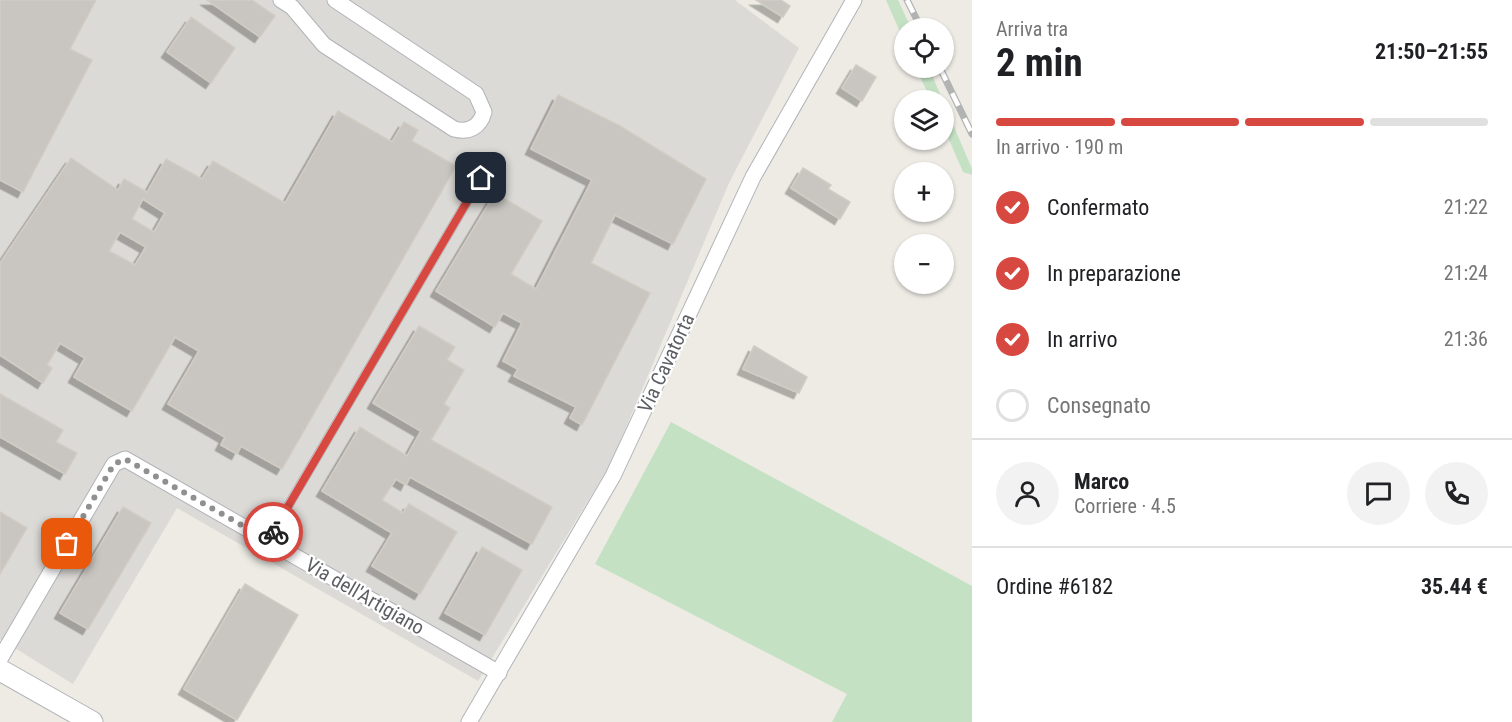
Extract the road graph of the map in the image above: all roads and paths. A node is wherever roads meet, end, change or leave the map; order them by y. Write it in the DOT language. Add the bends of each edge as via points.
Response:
graph roads {
  1 [pos="281,0"];
  2 [pos="335,0"];
  3 [pos="854,0"];
  4 [pos="481,178"];
  5 [pos="268,540"];
  6 [pos="0,659"];
  7 [pos="0,670"];
  8 [pos="499,673"];
  9 [pos="92,722"];
  10 [pos="469,722"];
  1 -- 2 [label="street" via="324,45 454,129 467,130 478,124 483,105 476,94"];
  3 -- 8 [label="street, Via Cavatorta" via="753,177 613,476"];
  4 -- 5 [label="lane"];
  5 -- 6 [label="street, Via dell'Artigiano" via="130,460 117,461"];
  5 -- 8 [label="street, Via dell'Artigiano"];
  7 -- 9 [label="street"];
  8 -- 10 [label="street, Via Cavatorta"];
}
